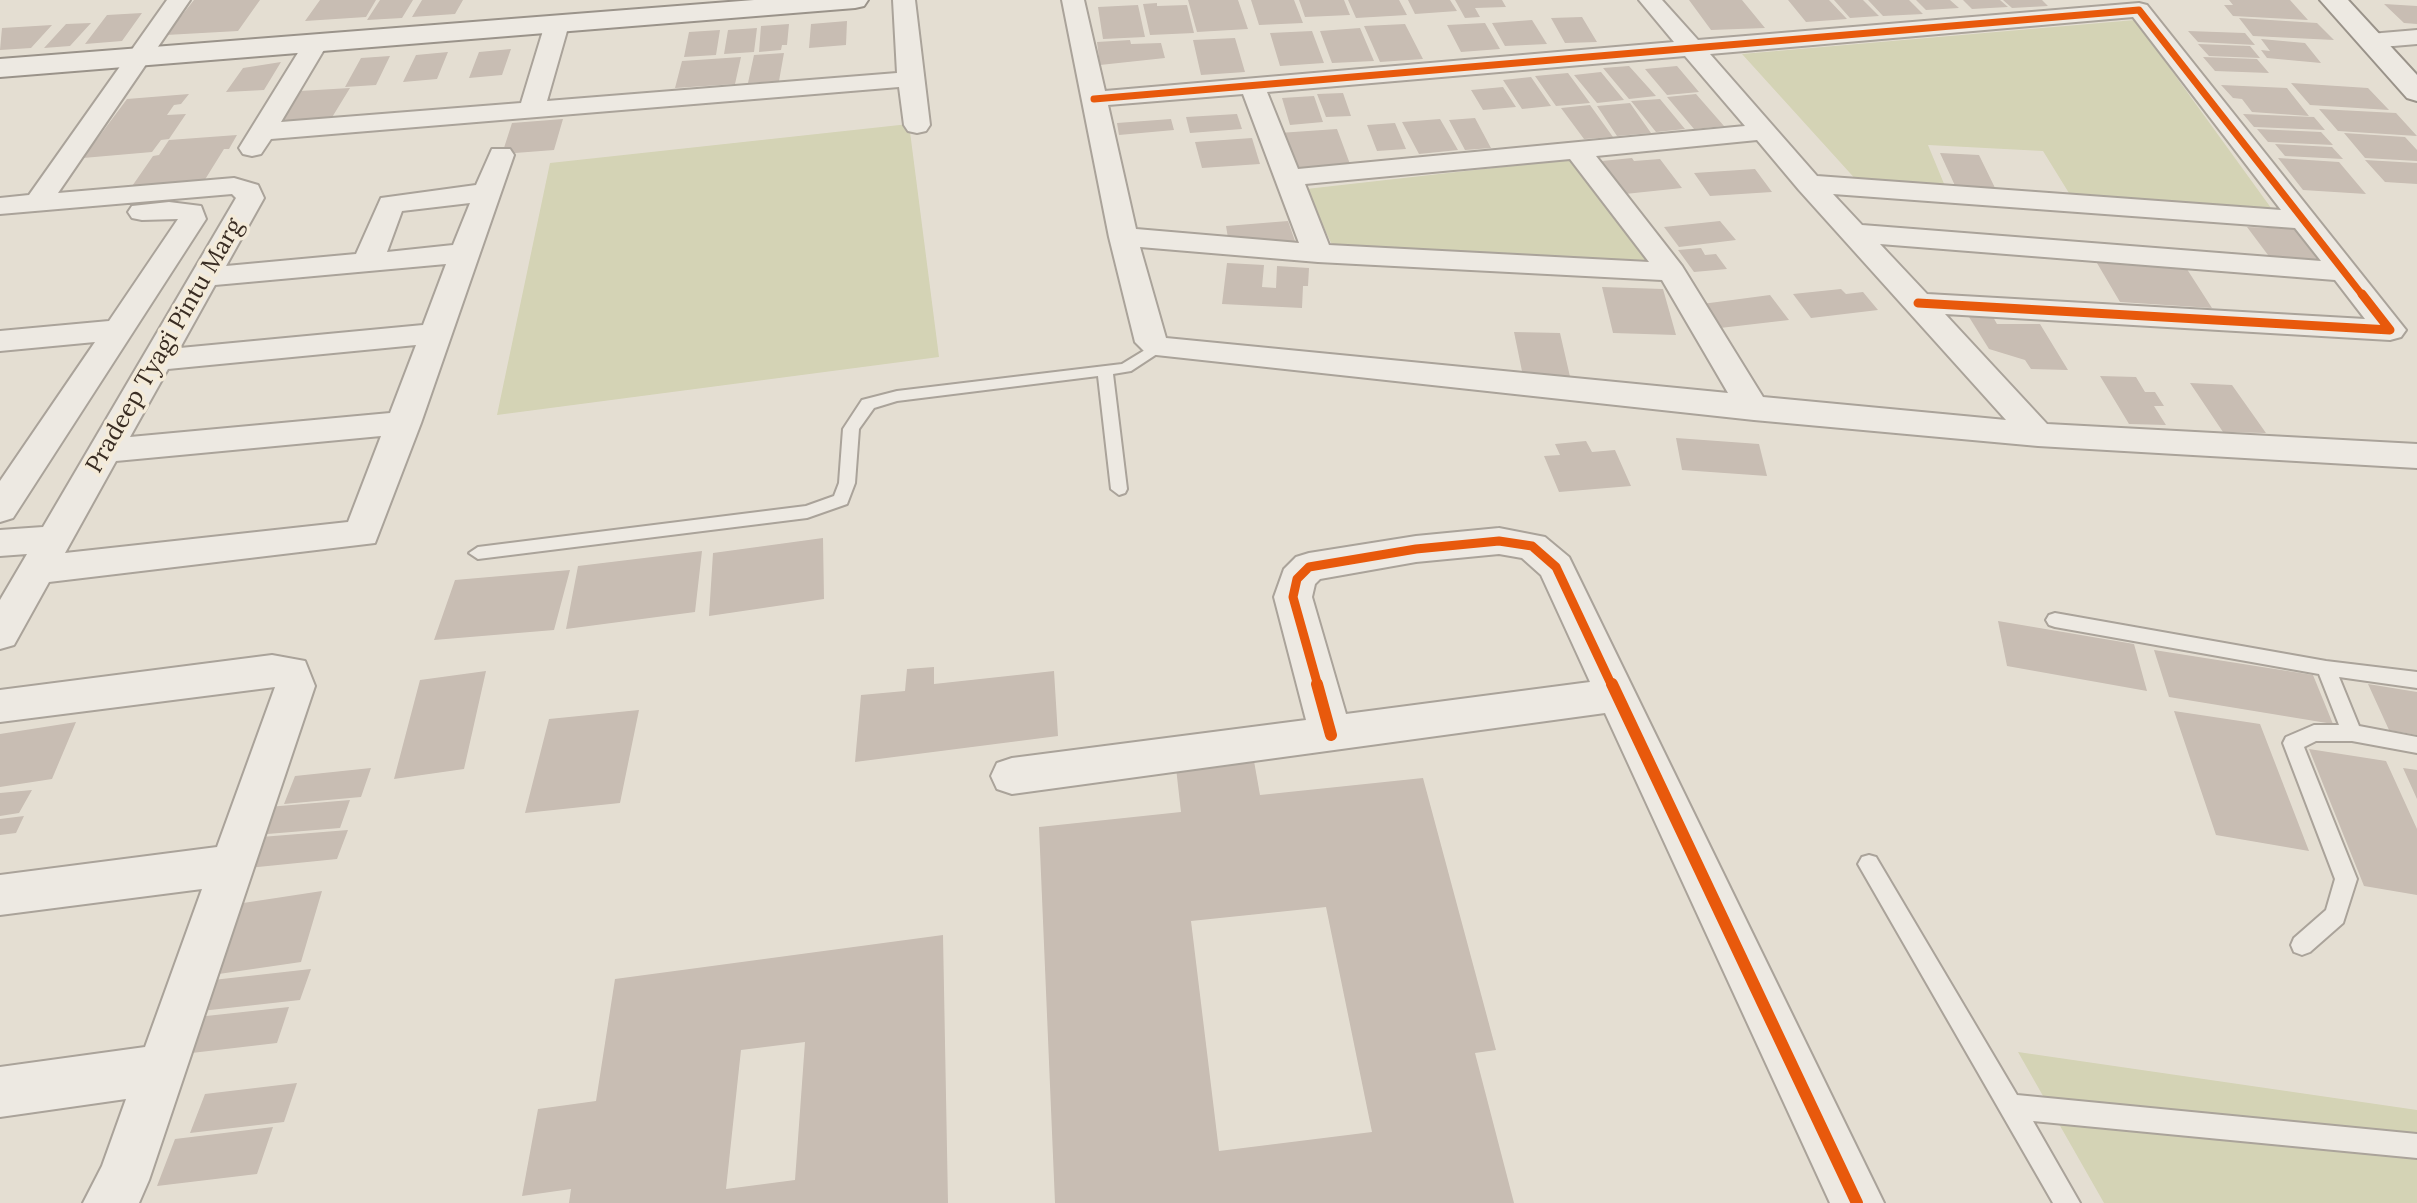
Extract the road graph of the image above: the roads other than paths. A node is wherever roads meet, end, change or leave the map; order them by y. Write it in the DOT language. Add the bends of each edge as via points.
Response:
graph roads {
  1 [pos="179,0"];
  2 [pos="855,0"];
  3 [pos="904,0"];
  4 [pos="1073,0"];
  5 [pos="1650,0"];
  6 [pos="2333,0"];
  7 [pos="690,7"];
  8 [pos="557,24"];
  9 [pos="2417,37"];
  10 [pos="2370,41"];
  11 [pos="316,43"];
  12 [pos="1691,47"];
  13 [pos="140,57"];
  14 [pos="0,68"];
  15 [pos="910,79"];
  16 [pos="1252,86"];
  17 [pos="2417,92"];
  18 [pos="1094,99"];
  19 [pos="532,110"];
  20 [pos="917,125"];
  21 [pos="1764,132"];
  22 [pos="1577,150"];
  23 [pos="501,155"];
  24 [pos="1286,178"];
  25 [pos="1809,184"];
  26 [pos="488,192"];
  27 [pos="38,202"];
  28 [pos="0,206"];
  29 [pos="2303,220"];
  30 [pos="0,225"];
  31 [pos="1854,233"];
  32 [pos="1123,237"];
  33 [pos="467,253"];
  34 [pos="1318,253"];
  35 [pos="368,262"];
  36 [pos="1672,272"];
  37 [pos="2344,272"];
  38 [pos="205,277"];
  39 [pos="1918,303"];
  40 [pos="116,330"];
  41 [pos="437,333"];
  42 [pos="0,341"];
  43 [pos="1158,347"];
  44 [pos="156,360"];
  45 [pos="1105,371"];
  46 [pos="1754,409"];
  47 [pos="404,423"];
  48 [pos="2038,435"];
  49 [pos="104,451"];
  50 [pos="2417,456"];
  51 [pos="1119,489"];
  52 [pos="0,509"];
  53 [pos="0,543"];
  54 [pos="478,553"];
  55 [pos="45,555"];
  56 [pos="2055,620"];
  57 [pos="0,634"];
  58 [pos="2326,668"];
  59 [pos="2417,680"];
  60 [pos="1618,695"];
  61 [pos="0,706"];
  62 [pos="2352,733"];
  63 [pos="1331,735"];
  64 [pos="2417,745"];
  65 [pos="1012,776"];
  66 [pos="1869,864"];
  67 [pos="234,865"];
  68 [pos="0,895"];
  69 [pos="2302,945"];
  70 [pos="162,1069"];
  71 [pos="0,1092"];
  72 [pos="2013,1107"];
  73 [pos="2417,1146"];
  74 [pos="110,1203"];
  75 [pos="1857,1203"];
  76 [pos="2067,1203"];
  1 -- 13 [label="street"];
  2 -- 7 [label="street"];
  3 -- 15 [label="street"];
  4 -- 18 [label="street"];
  5 -- 12 [label="street"];
  6 -- 10 [label="street"];
  7 -- 8 [label="street"];
  8 -- 11 [label="street"];
  8 -- 19 [label="street"];
  9 -- 10 [label="street"];
  10 -- 17 [label="street"];
  11 -- 13 [label="street"];
  11 -- 19 [label="street" via="256,140"];
  12 -- 16 [label="street"];
  12 -- 21 [label="street"];
  12 -- 29 [label="street" via="2139,10"];
  13 -- 14 [label="street"];
  13 -- 27 [label="street"];
  15 -- 19 [label="street"];
  15 -- 20 [label="street"];
  16 -- 18 [label="street"];
  16 -- 24 [label="street"];
  18 -- 32 [label="street"];
  21 -- 22 [label="street"];
  21 -- 25 [label="street"];
  22 -- 24 [label="street"];
  22 -- 36 [label="street"];
  23 -- 26 [label="street"];
  24 -- 34 [label="street"];
  25 -- 29 [label="street"];
  25 -- 31 [label="street"];
  26 -- 33 [label="street"];
  26 -- 35 [label="street" via="391,204"];
  27 -- 28 [label="street, Pradeep Tyagi Pintu Marg"];
  27 -- 38 [label="street, Pradeep Tyagi Pintu Marg" via="234,186 248,191 250,198"];
  29 -- 37 [label="street"];
  30 -- 40 [label="street" via="191,212 192,219"];
  31 -- 37 [label="street"];
  31 -- 39 [label="street"];
  32 -- 34 [label="street"];
  32 -- 43 [label="street" via="1151,342"];
  33 -- 35 [label="street"];
  33 -- 41 [label="street"];
  34 -- 36 [label="street"];
  35 -- 38 [label="street"];
  36 -- 46 [label="street"];
  37 -- 39 [label="street" via="2390,330"];
  38 -- 44 [label="street, Pradeep Tyagi Pintu Marg"];
  39 -- 48 [label="street"];
  40 -- 42 [label="street"];
  40 -- 52 [label="street"];
  41 -- 44 [label="street"];
  41 -- 47 [label="street"];
  43 -- 45 [label="lane" via="1126,368"];
  43 -- 46 [label="street"];
  44 -- 49 [label="street, Pradeep Tyagi Pintu Marg"];
  45 -- 51 [label="lane"];
  45 -- 54 [label="lane" via="868,404 851,429 841,500 807,512"];
  46 -- 48 [label="street"];
  47 -- 49 [label="street"];
  47 -- 55 [label="street" via="362,534"];
  48 -- 50 [label="street"];
  49 -- 55 [label="street, Pradeep Tyagi Pintu Marg"];
  53 -- 55 [label="street"];
  55 -- 57 [label="street, Pradeep Tyagi Pintu Marg"];
  56 -- 58 [label="lane"];
  58 -- 59 [label="lane"];
  58 -- 62 [label="lane"];
  60 -- 63 [label="street"];
  60 -- 63 [label="street" via="1556,567 1532,546 1499,541 1416,549 1309,567 1297,579 1293,597"];
  60 -- 75 [label="street"];
  61 -- 67 [label="street" via="291,672 295,686"];
  62 -- 64 [label="lane"];
  62 -- 69 [label="lane" via="2314,733 2293,743 2346,879 2335,916"];
  63 -- 65 [label="street"];
  66 -- 72 [label="lane"];
  67 -- 68 [label="street"];
  67 -- 70 [label="street"];
  70 -- 71 [label="street"];
  70 -- 74 [label="street"];
  72 -- 73 [label="lane"];
  72 -- 76 [label="lane"];
}
